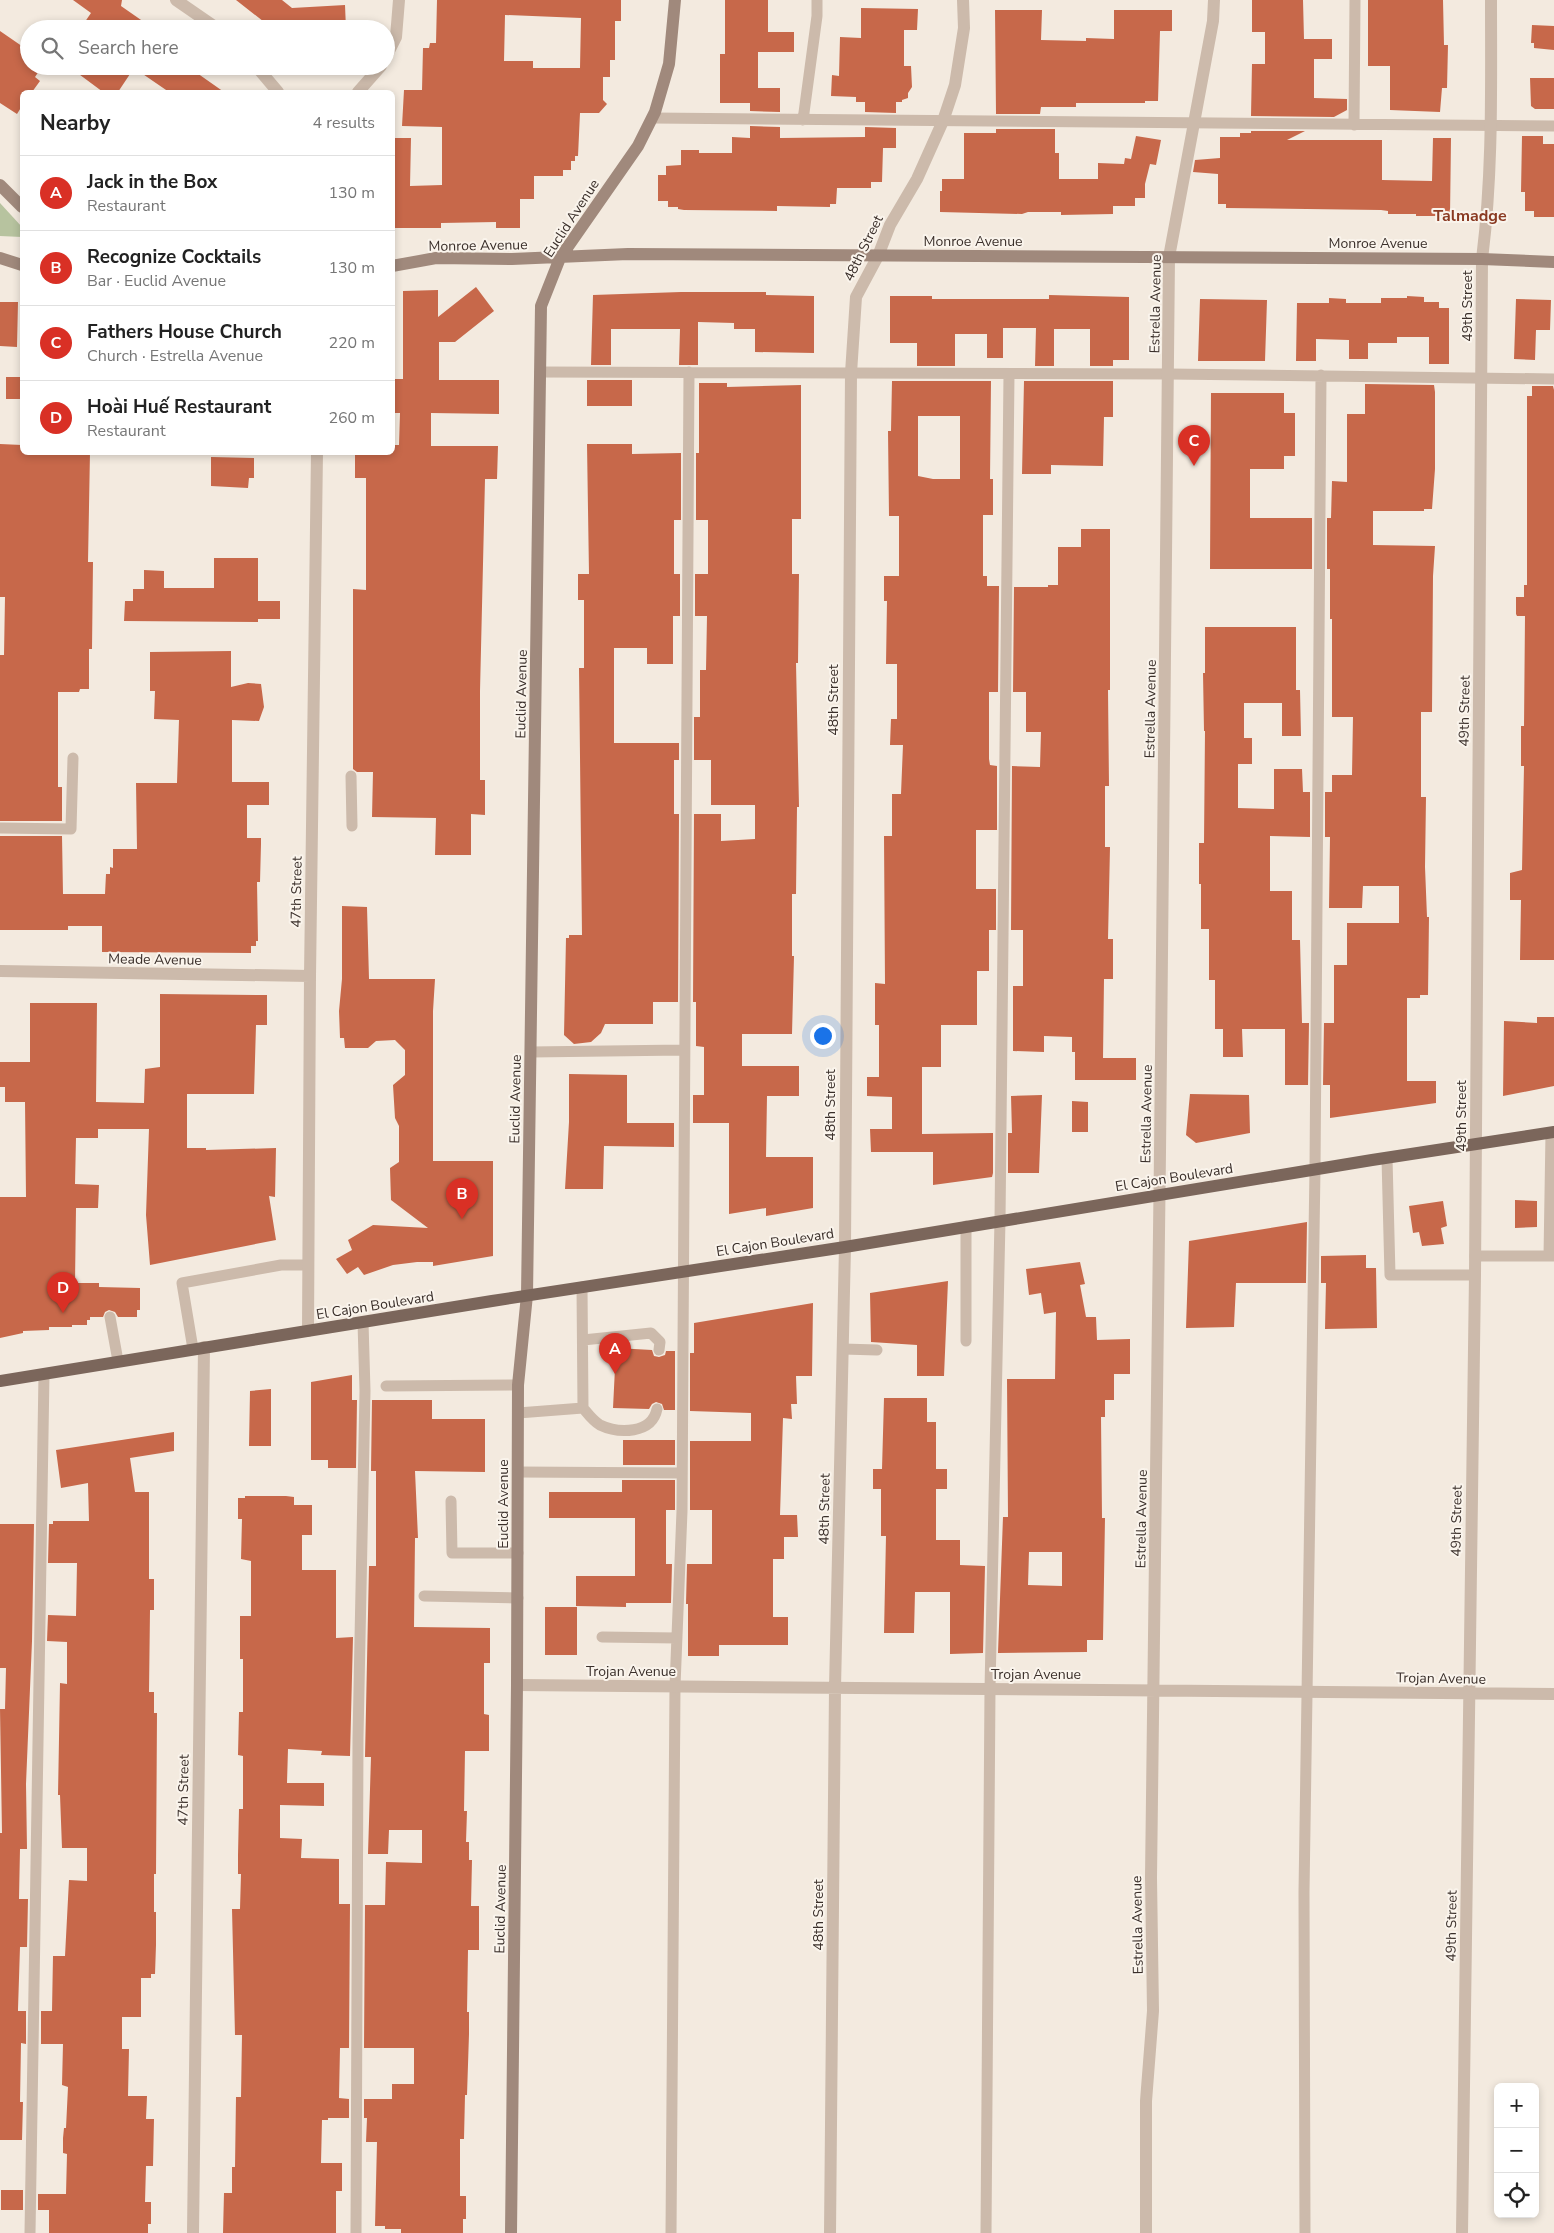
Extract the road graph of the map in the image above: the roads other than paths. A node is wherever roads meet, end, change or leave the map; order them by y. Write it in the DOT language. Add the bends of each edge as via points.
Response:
graph roads {
  1 [pos="176,0"];
  2 [pos="399,0"];
  3 [pos="676,0"];
  4 [pos="817,0"];
  5 [pos="963,0"];
  6 [pos="1214,0"];
  7 [pos="1354,0"];
  8 [pos="1491,0"];
  9 [pos="205,20"];
  10 [pos="395,39"];
  11 [pos="264,75"];
  12 [pos="373,75"];
  13 [pos="276,90"];
  14 [pos="360,90"];
  15 [pos="652,118"];
  16 [pos="803,120"];
  17 [pos="943,121"];
  18 [pos="1194,122"];
  19 [pos="1354,125"];
  20 [pos="1490,126"];
  21 [pos="1554,126"];
  22 [pos="0,185"];
  23 [pos="20,205"];
  24 [pos="878,256"];
  25 [pos="1169,257"];
  26 [pos="0,258"];
  27 [pos="560,258"];
  28 [pos="1482,259"];
  29 [pos="1554,262"];
  30 [pos="20,264"];
  31 [pos="395,265"];
  32 [pos="540,372"];
  33 [pos="689,372"];
  34 [pos="851,373"];
  35 [pos="1009,374"];
  36 [pos="1169,374"];
  37 [pos="1321,375"];
  38 [pos="1482,377"];
  39 [pos="1554,379"];
  40 [pos="317,455"];
  41 [pos="73,758"];
  42 [pos="351,776"];
  43 [pos="352,826"];
  44 [pos="0,828"];
  45 [pos="0,971"];
  46 [pos="310,976"];
  47 [pos="683,1050"];
  48 [pos="531,1052"];
  49 [pos="1552,1132"];
  50 [pos="1475,1144"];
  51 [pos="1387,1158"];
  52 [pos="1315,1169"];
  53 [pos="1160,1195"];
  54 [pos="1000,1220"];
  55 [pos="966,1226"];
  56 [pos="845,1247"];
  57 [pos="1475,1256"];
  58 [pos="1552,1256"];
  59 [pos="308,1265"];
  60 [pos="682,1272"];
  61 [pos="1475,1275"];
  62 [pos="582,1287"];
  63 [pos="527,1295"];
  64 [pos="110,1317"];
  65 [pos="363,1322"];
  66 [pos="308,1331"];
  67 [pos="583,1340"];
  68 [pos="966,1341"];
  69 [pos="198,1348"];
  70 [pos="844,1349"];
  71 [pos="659,1350"];
  72 [pos="876,1350"];
  73 [pos="118,1361"];
  74 [pos="44,1374"];
  75 [pos="0,1381"];
  76 [pos="518,1385"];
  77 [pos="386,1386"];
  78 [pos="584,1408"];
  79 [pos="657,1409"];
  80 [pos="518,1413"];
  81 [pos="518,1472"];
  82 [pos="682,1473"];
  83 [pos="451,1501"];
  84 [pos="518,1553"];
  85 [pos="424,1596"];
  86 [pos="518,1598"];
  87 [pos="602,1636"];
  88 [pos="677,1638"];
  89 [pos="517,1685"];
  90 [pos="675,1686"];
  91 [pos="835,1688"];
  92 [pos="990,1689"];
  93 [pos="1154,1690"];
  94 [pos="1309,1692"];
  95 [pos="1469,1693"];
  96 [pos="1554,1694"];
  97 [pos="30,2233"];
  98 [pos="193,2233"];
  99 [pos="356,2233"];
  100 [pos="511,2233"];
  101 [pos="671,2233"];
  102 [pos="830,2233"];
  103 [pos="986,2233"];
  104 [pos="1146,2233"];
  105 [pos="1304,2233"];
  106 [pos="1462,2233"];
  1 -- 9 [label="street"];
  2 -- 10 [label="street"];
  3 -- 15 [label="main road, Euclid Avenue" via="669,64"];
  4 -- 16 [label="lane"];
  5 -- 17 [label="street, 48th Street" via="964,28 954,85"];
  6 -- 18 [label="street, Estrella Avenue"];
  7 -- 19 [label="lane"];
  8 -- 20 [label="street, 49th Street"];
  11 -- 13 [label="street"];
  12 -- 14 [label="street"];
  15 -- 16 [label="lane"];
  15 -- 27 [label="main road, Euclid Avenue" via="638,146"];
  16 -- 17 [label="lane"];
  17 -- 18 [label="lane"];
  17 -- 24 [label="street, 48th Street" via="917,179 890,225"];
  18 -- 19 [label="lane"];
  18 -- 25 [label="street, Estrella Avenue"];
  19 -- 20 [label="lane"];
  20 -- 21 [label="lane"];
  20 -- 28 [label="street, 49th Street"];
  22 -- 23 [label="main road"];
  24 -- 25 [label="main road, Monroe Avenue"];
  24 -- 27 [label="main road, Monroe Avenue" via="628,254"];
  24 -- 34 [label="street, 48th Street" via="856,297"];
  25 -- 28 [label="main road, Monroe Avenue"];
  25 -- 36 [label="street, Estrella Avenue"];
  26 -- 30 [label="main road"];
  27 -- 31 [label="main road, Monroe Avenue" via="436,258"];
  27 -- 32 [label="main road, Euclid Avenue" via="541,306"];
  28 -- 29 [label="main road, Monroe Avenue"];
  28 -- 38 [label="street, 49th Street"];
  32 -- 33 [label="lane"];
  32 -- 48 [label="main road, Euclid Avenue"];
  33 -- 34 [label="lane"];
  33 -- 47 [label="lane"];
  34 -- 35 [label="lane"];
  34 -- 56 [label="street, 48th Street"];
  35 -- 36 [label="lane"];
  35 -- 54 [label="lane"];
  36 -- 37 [label="lane"];
  36 -- 53 [label="street, Estrella Avenue"];
  37 -- 38 [label="lane"];
  37 -- 52 [label="lane"];
  38 -- 39 [label="lane"];
  38 -- 50 [label="street, 49th Street"];
  40 -- 46 [label="street, 47th Street"];
  41 -- 44 [label="lane" via="72,829"];
  42 -- 43 [label="lane"];
  45 -- 46 [label="street, Meade Avenue"];
  46 -- 59 [label="street, 47th Street"];
  47 -- 48 [label="lane"];
  47 -- 60 [label="lane"];
  48 -- 63 [label="main road, Euclid Avenue"];
  49 -- 50 [label="main road, El Cajon Boulevard"];
  49 -- 58 [label="lane"];
  50 -- 51 [label="main road, El Cajon Boulevard"];
  50 -- 57 [label="street, 49th Street"];
  51 -- 52 [label="main road, El Cajon Boulevard"];
  51 -- 61 [label="lane" via="1390,1275"];
  52 -- 53 [label="main road, El Cajon Boulevard"];
  52 -- 94 [label="lane"];
  53 -- 54 [label="main road, El Cajon Boulevard"];
  53 -- 93 [label="street, Estrella Avenue"];
  54 -- 55 [label="main road, El Cajon Boulevard"];
  54 -- 92 [label="lane"];
  55 -- 56 [label="main road, El Cajon Boulevard"];
  55 -- 68 [label="lane"];
  56 -- 60 [label="main road, El Cajon Boulevard"];
  56 -- 70 [label="street, 48th Street"];
  57 -- 58 [label="lane"];
  57 -- 61 [label="street, 49th Street"];
  59 -- 66 [label="street, 47th Street"];
  59 -- 69 [label="lane" via="281,1265 182,1283"];
  60 -- 62 [label="main road, El Cajon Boulevard"];
  60 -- 82 [label="lane"];
  61 -- 95 [label="street, 49th Street"];
  62 -- 63 [label="main road, El Cajon Boulevard"];
  62 -- 67 [label="lane"];
  63 -- 65 [label="main road, El Cajon Boulevard"];
  63 -- 76 [label="main road, Euclid Avenue"];
  64 -- 73 [label="lane"];
  65 -- 66 [label="main road, El Cajon Boulevard"];
  65 -- 99 [label="lane" via="365,1392 358,1738"];
  66 -- 69 [label="main road, El Cajon Boulevard"];
  67 -- 71 [label="lane" via="650,1333 660,1342"];
  67 -- 78 [label="lane"];
  69 -- 73 [label="main road, El Cajon Boulevard"];
  69 -- 98 [label="street, 47th Street"];
  70 -- 72 [label="lane"];
  70 -- 91 [label="street, 48th Street"];
  73 -- 74 [label="main road, El Cajon Boulevard"];
  74 -- 75 [label="main road, El Cajon Boulevard"];
  74 -- 97 [label="lane"];
  76 -- 77 [label="lane"];
  76 -- 80 [label="main road, Euclid Avenue"];
  78 -- 79 [label="lane" via="598,1424 628,1430 649,1425"];
  78 -- 80 [label="lane"];
  80 -- 81 [label="main road, Euclid Avenue"];
  81 -- 82 [label="lane"];
  81 -- 84 [label="main road, Euclid Avenue"];
  82 -- 88 [label="lane"];
  83 -- 84 [label="lane" via="452,1553"];
  84 -- 86 [label="main road, Euclid Avenue"];
  85 -- 86 [label="lane"];
  86 -- 89 [label="main road, Euclid Avenue"];
  87 -- 88 [label="lane"];
  88 -- 90 [label="lane"];
  89 -- 90 [label="street, Trojan Avenue"];
  89 -- 100 [label="main road, Euclid Avenue"];
  90 -- 91 [label="street, Trojan Avenue"];
  90 -- 101 [label="lane"];
  91 -- 92 [label="street, Trojan Avenue"];
  91 -- 102 [label="street, 48th Street"];
  92 -- 93 [label="street, Trojan Avenue"];
  92 -- 103 [label="lane"];
  93 -- 94 [label="street, Trojan Avenue"];
  93 -- 104 [label="street, Estrella Avenue" via="1153,2011 1146,2100"];
  94 -- 95 [label="street, Trojan Avenue"];
  94 -- 105 [label="lane" via="1304,1892"];
  95 -- 96 [label="street, Trojan Avenue"];
  95 -- 106 [label="street, 49th Street"];
}
